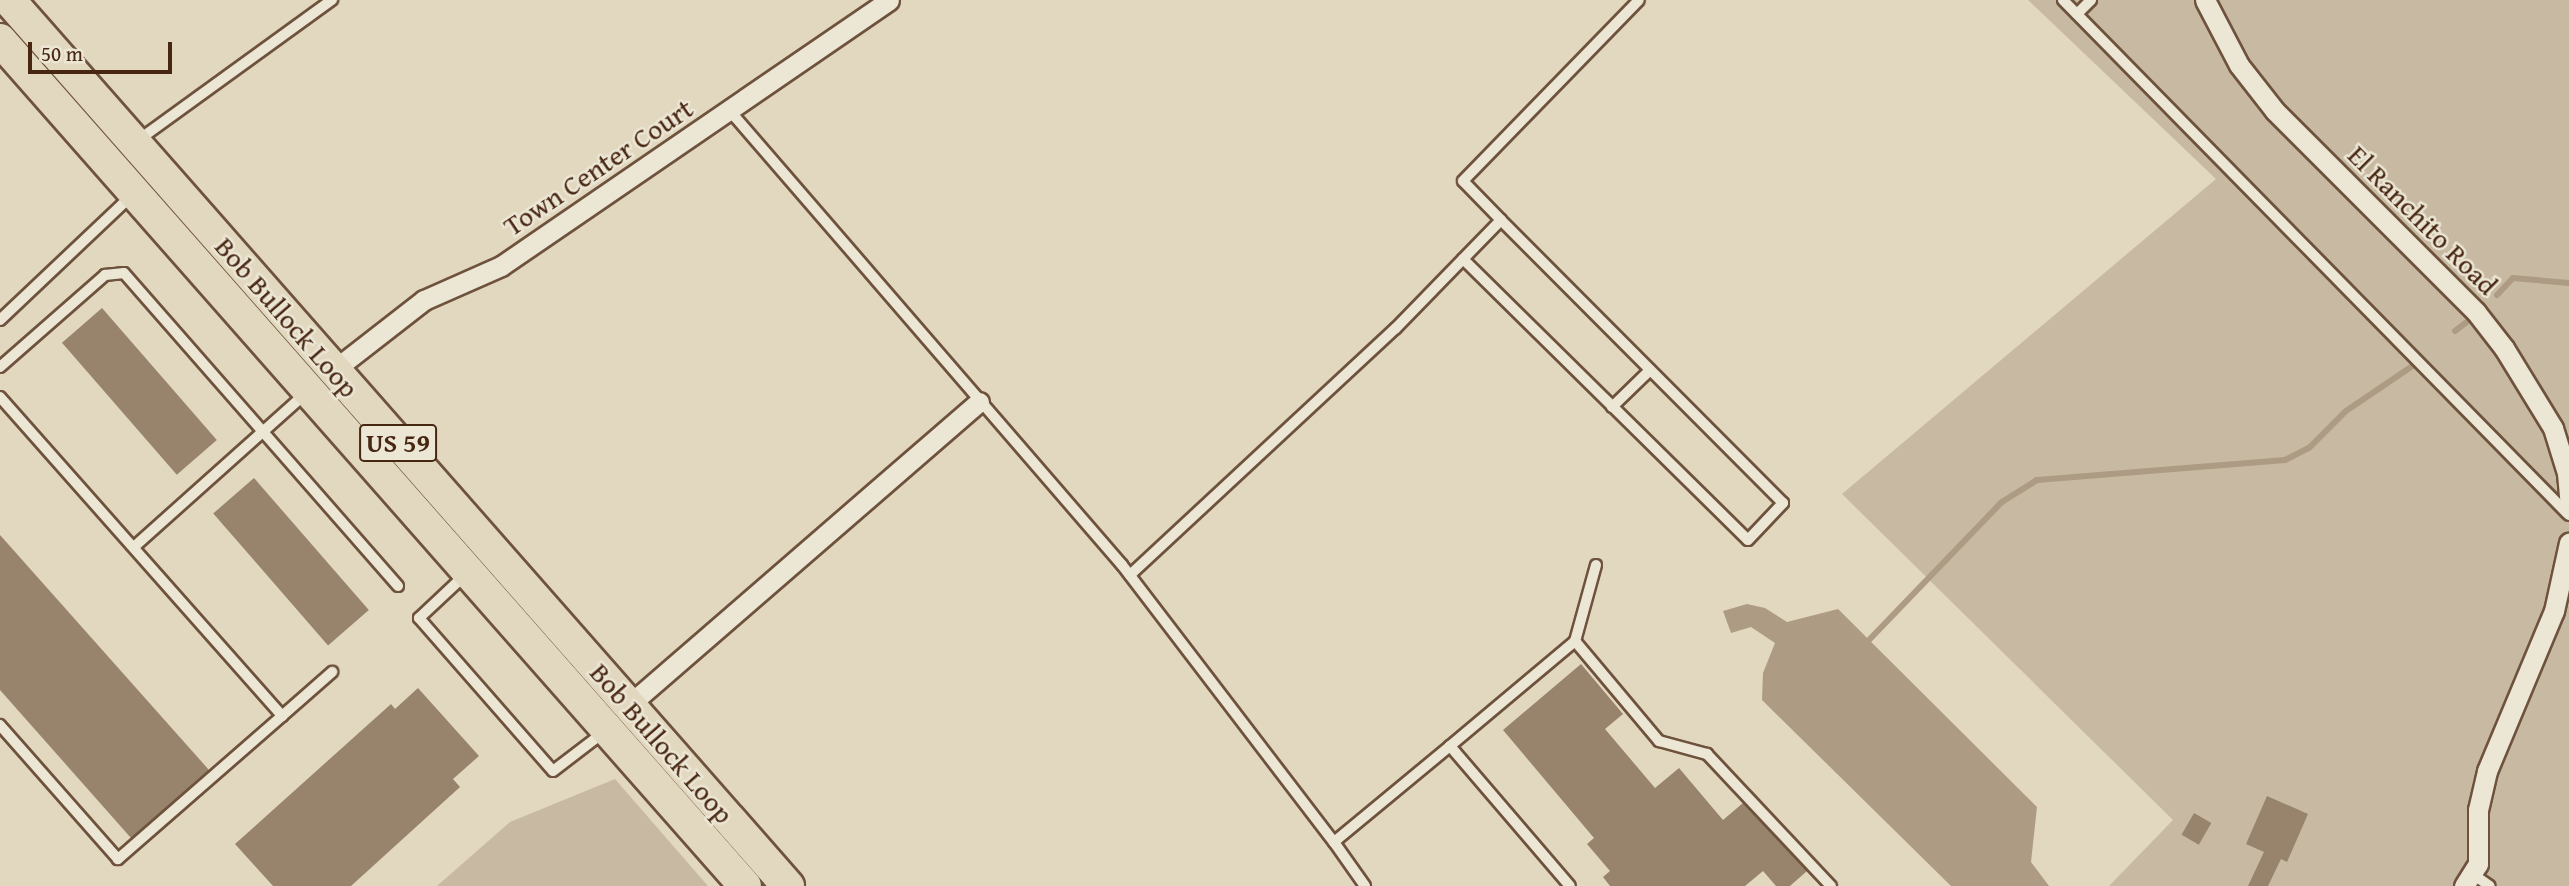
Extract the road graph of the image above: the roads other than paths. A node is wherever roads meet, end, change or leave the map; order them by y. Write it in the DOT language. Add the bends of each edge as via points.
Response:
graph roads {
  1 [pos="9,0"];
  2 [pos="331,0"];
  3 [pos="889,0"];
  4 [pos="1639,0"];
  5 [pos="2063,0"];
  6 [pos="2091,0"];
  7 [pos="2205,0"];
  8 [pos="2077,14"];
  9 [pos="0,15"];
  10 [pos="0,40"];
  11 [pos="730,111"];
  12 [pos="135,143"];
  13 [pos="135,193"];
  14 [pos="1501,220"];
  15 [pos="1463,259"];
  16 [pos="250,274"];
  17 [pos="0,320"];
  18 [pos="0,367"];
  19 [pos="334,370"];
  20 [pos="1650,370"];
  21 [pos="310,390"];
  22 [pos="0,397"];
  23 [pos="979,402"];
  24 [pos="1612,407"];
  25 [pos="262,432"];
  26 [pos="2569,498"];
  27 [pos="2569,515"];
  28 [pos="2569,542"];
  29 [pos="135,546"];
  30 [pos="1596,565"];
  31 [pos="469,572"];
  32 [pos="1130,575"];
  33 [pos="398,586"];
  34 [pos="504,611"];
  35 [pos="1576,641"];
  36 [pos="331,672"];
  37 [pos="629,705"];
  38 [pos="282,716"];
  39 [pos="0,725"];
  40 [pos="607,729"];
  41 [pos="1450,746"];
  42 [pos="747,840"];
  43 [pos="1334,842"];
  44 [pos="2476,882"];
  45 [pos="745,886"];
  46 [pos="788,886"];
  47 [pos="1365,886"];
  48 [pos="1570,886"];
  49 [pos="1832,886"];
  1 -- 12 [label="highway, Bob Bullock Loop / US 59"];
  2 -- 12 [label="lane"];
  3 -- 11 [label="street, Town Center Court"];
  4 -- 14 [label="lane" via="1462,181"];
  5 -- 8 [label="lane"];
  6 -- 8 [label="lane"];
  7 -- 26 [label="street, El Ranchito Road" via="2239,65 2269,104 2476,312 2504,348 2553,428 2567,473"];
  8 -- 27 [label="lane"];
  9 -- 16 [label="highway" via="155,190"];
  10 -- 13 [label="highway, Bob Bullock Loop / US 59"];
  11 -- 19 [label="street, Town Center Court" via="501,266 424,300"];
  11 -- 23 [label="lane"];
  12 -- 16 [label="highway, Bob Bullock Loop / US 59"];
  13 -- 17 [label="lane"];
  13 -- 21 [label="highway, Bob Bullock Loop / US 59"];
  14 -- 15 [label="lane"];
  14 -- 20 [label="lane"];
  15 -- 24 [label="lane"];
  15 -- 32 [label="lane" via="1395,329"];
  16 -- 19 [label="highway, Bob Bullock Loop / US 59"];
  18 -- 25 [label="lane" via="104,275 124,273"];
  19 -- 37 [label="highway, Bob Bullock Loop / US 59"];
  20 -- 24 [label="lane"];
  20 -- 24 [label="lane" via="1783,503 1748,540"];
  21 -- 25 [label="lane"];
  21 -- 31 [label="highway, Bob Bullock Loop / US 59"];
  22 -- 29 [label="lane"];
  23 -- 32 [label="lane"];
  23 -- 37 [label="street"];
  25 -- 29 [label="lane"];
  25 -- 33 [label="lane"];
  28 -- 44 [label="street" via="2554,611 2481,791"];
  29 -- 38 [label="lane"];
  30 -- 35 [label="lane"];
  31 -- 34 [label="highway, Bob Bullock Loop / US 59"];
  31 -- 40 [label="lane" via="419,618 445,649 553,771"];
  32 -- 43 [label="lane"];
  34 -- 37 [label="highway" via="542,633 602,699"];
  34 -- 40 [label="highway, Bob Bullock Loop / US 59"];
  35 -- 41 [label="lane"];
  35 -- 49 [label="lane" via="1659,741 1707,754"];
  36 -- 38 [label="lane"];
  37 -- 42 [label="highway, Bob Bullock Loop / US 59"];
  38 -- 39 [label="lane" via="118,859"];
  40 -- 42 [label="highway" via="632,734 666,771"];
  40 -- 45 [label="highway, Bob Bullock Loop / US 59"];
  41 -- 43 [label="lane"];
  41 -- 48 [label="lane"];
  42 -- 46 [label="highway, Bob Bullock Loop / US 59"];
  43 -- 47 [label="lane"];
}
